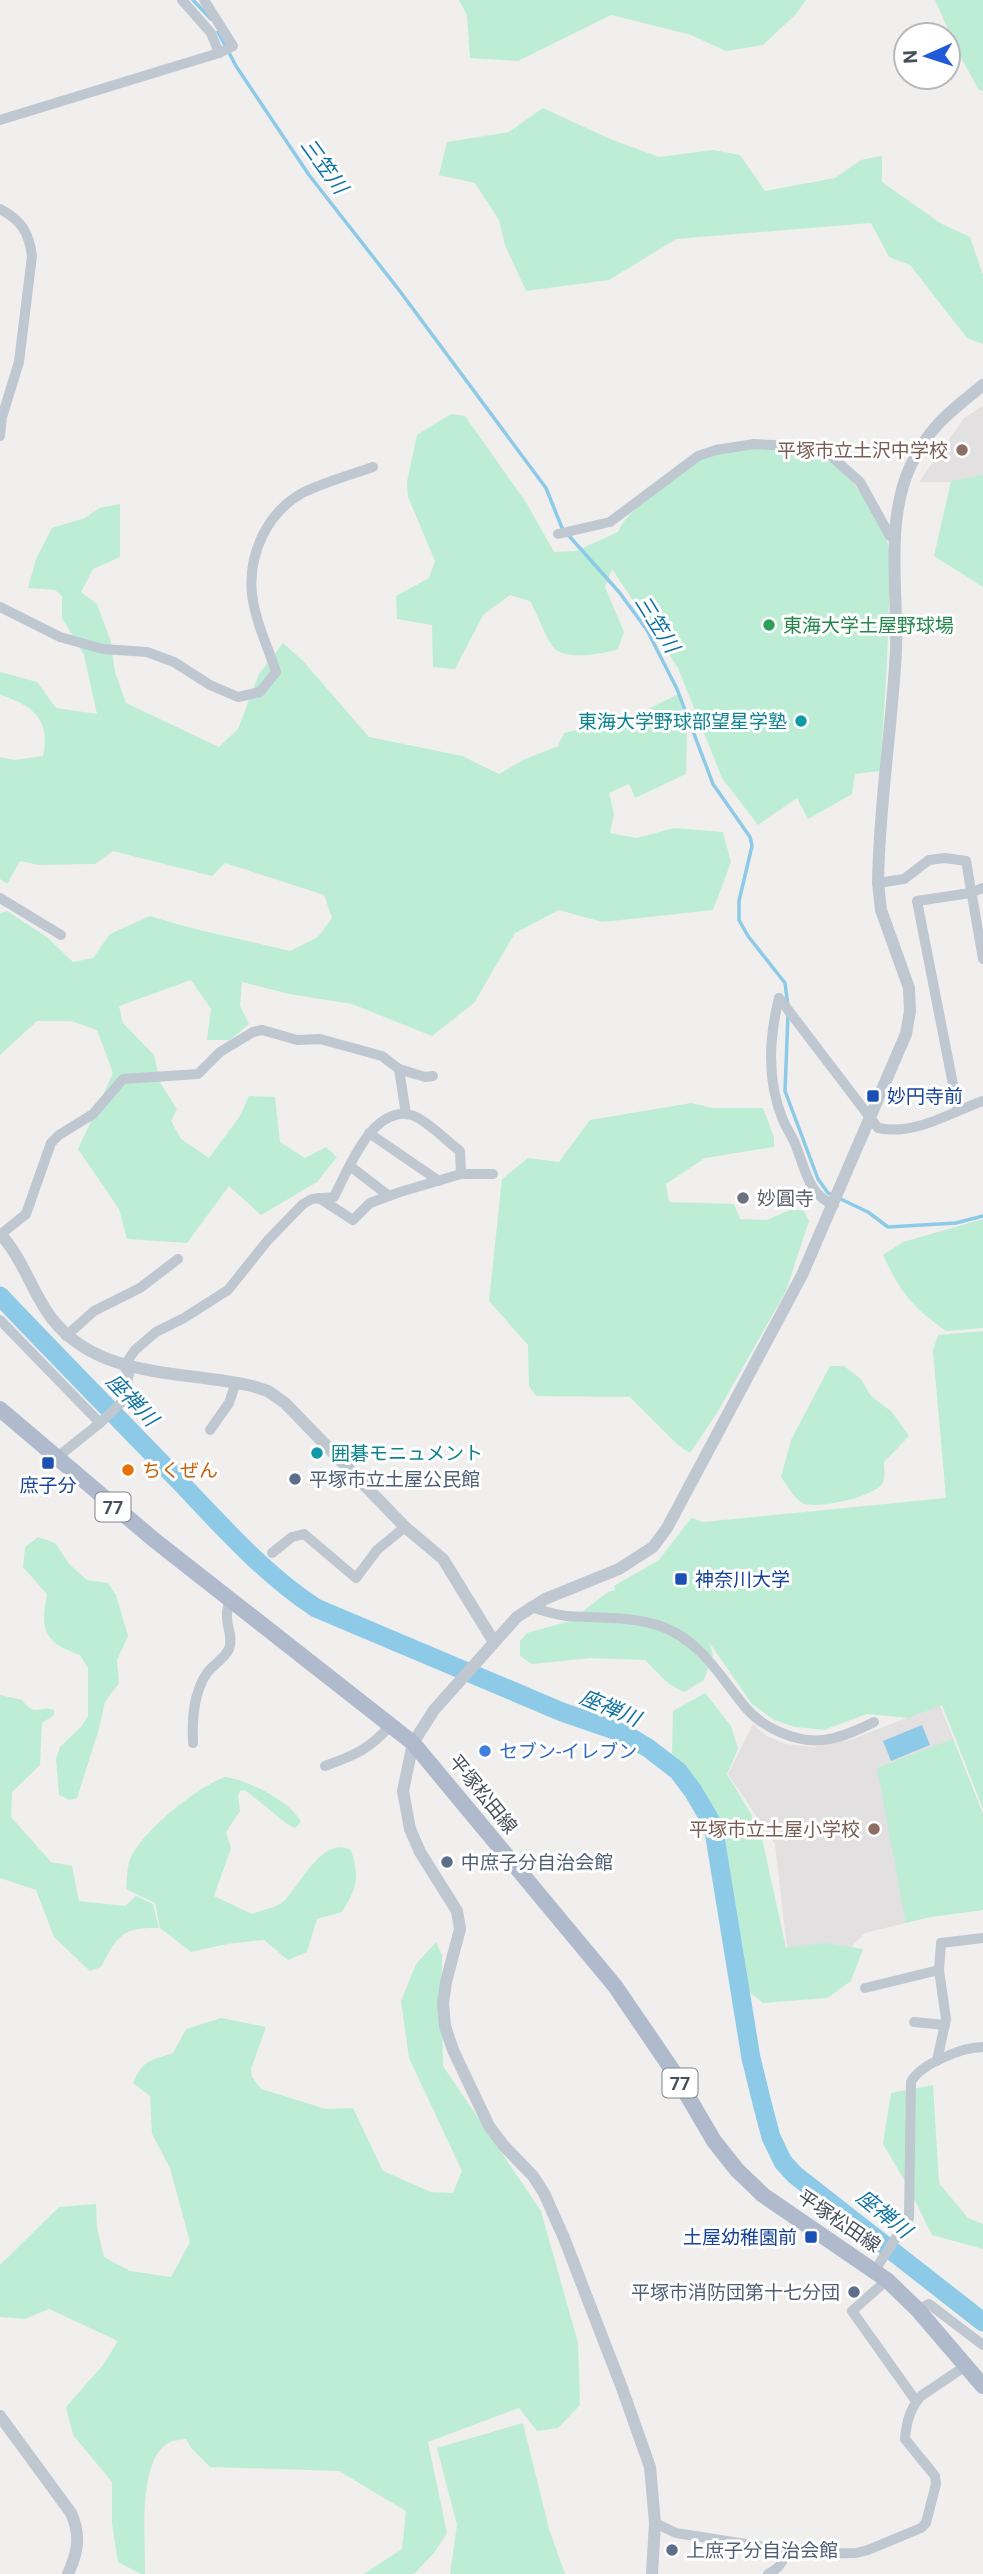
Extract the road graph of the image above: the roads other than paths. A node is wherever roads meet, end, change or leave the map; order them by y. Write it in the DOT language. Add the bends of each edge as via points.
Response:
graph roads {
  1 [pos="182,0"];
  2 [pos="204,0"];
  3 [pos="219,53"];
  4 [pos="0,120"];
  5 [pos="0,209"];
  6 [pos="983,385"];
  7 [pos="0,436"];
  8 [pos="373,467"];
  9 [pos="558,534"];
  10 [pos="896,537"];
  11 [pos="0,607"];
  12 [pos="878,883"];
  13 [pos="983,888"];
  14 [pos="970,893"];
  15 [pos="0,898"];
  16 [pos="61,935"];
  17 [pos="983,959"];
  18 [pos="399,1069"];
  19 [pos="433,1076"];
  20 [pos="983,1101"];
  21 [pos="958,1110"];
  22 [pos="406,1114"];
  23 [pos="870,1118"];
  24 [pos="369,1133"];
  25 [pos="350,1166"];
  26 [pos="461,1174"];
  27 [pos="493,1174"];
  28 [pos="439,1181"];
  29 [pos="389,1196"];
  30 [pos="319,1198"];
  31 [pos="834,1205"];
  32 [pos="1,1234"];
  33 [pos="178,1259"];
  34 [pos="0,1320"];
  35 [pos="66,1336"];
  36 [pos="124,1366"];
  37 [pos="236,1382"];
  38 [pos="0,1409"];
  39 [pos="101,1422"];
  40 [pos="210,1430"];
  41 [pos="55,1459"];
  42 [pos="405,1527"];
  43 [pos="272,1553"];
  44 [pos="230,1601"];
  45 [pos="530,1606"];
  46 [pos="494,1642"];
  47 [pos="874,1722"];
  48 [pos="390,1726"];
  49 [pos="193,1743"];
  50 [pos="413,1743"];
  51 [pos="325,1766"];
  52 [pos="983,1938"];
  53 [pos="939,1970"];
  54 [pos="865,1988"];
  55 [pos="914,2022"];
  56 [pos="945,2025"];
  57 [pos="983,2047"];
  58 [pos="937,2061"];
  59 [pos="881,2275"];
  60 [pos="918,2310"];
  61 [pos="983,2345"];
  62 [pos="967,2365"];
  63 [pos="983,2386"];
  64 [pos="916,2401"];
  65 [pos="0,2416"];
  66 [pos="655,2523"];
  67 [pos="785,2552"];
  68 [pos="68,2574"];
  69 [pos="652,2574"];
  70 [pos="768,2574"];
  1 -- 3 [label="street" via="211,33"];
  2 -- 3 [label="street" via="233,46"];
  3 -- 4 [label="street"];
  5 -- 7 [label="street" via="24,227 32,256 19,362"];
  6 -- 10 [label="street" via="936,424 910,467 899,500"];
  8 -- 11 [label="street" via="303,493 281,508 264,531 256,552 252,592 275,672 260,692 239,697 147,652 103,649 60,637"];
  9 -- 10 [label="street" via="610,522 698,456 754,444 793,446 831,456 860,482 890,536"];
  10 -- 12 [label="street" via="896,650"];
  12 -- 14 [label="street" via="904,879 929,860 945,858 966,861"];
  12 -- 23 [label="street" via="881,910 909,988 910,1011 906,1034"];
  13 -- 14 [label="street"];
  14 -- 17 [label="street"];
  14 -- 21 [label="street" via="917,901"];
  15 -- 16 [label="street"];
  18 -- 19 [label="street"];
  18 -- 22 [label="street"];
  18 -- 32 [label="street" via="382,1056 262,1030 220,1052 198,1074 123,1079 93,1114 51,1143 26,1214"];
  20 -- 21 [label="street"];
  21 -- 23 [label="street" via="894,1131 878,1128"];
  22 -- 24 [label="street" via="381,1121"];
  22 -- 26 [label="street" via="460,1151"];
  23 -- 31 [label="street"];
  23 -- 31 [label="street" via="779,998 771,1061 774,1096 808,1181"];
  24 -- 25 [label="street"];
  24 -- 28 [label="street"];
  25 -- 29 [label="street"];
  25 -- 30 [label="street" via="334,1197"];
  26 -- 27 [label="street"];
  26 -- 28 [label="street"];
  28 -- 29 [label="street"];
  29 -- 30 [label="street" via="370,1203 353,1220"];
  30 -- 36 [label="street" via="303,1204 228,1290 156,1332"];
  31 -- 45 [label="street" via="796,1287 653,1547 619,1569"];
  32 -- 35 [label="street"];
  33 -- 35 [label="street" via="140,1288 94,1311"];
  34 -- 39 [label="street"];
  35 -- 36 [label="street"];
  36 -- 37 [label="street"];
  36 -- 39 [label="street" via="129,1374 125,1398"];
  37 -- 40 [label="street" via="229,1403"];
  37 -- 42 [label="street" via="268,1391 285,1403"];
  38 -- 41 [label="main road, 平塚松田線 / 77"];
  39 -- 41 [label="street"];
  41 -- 44 [label="main road, 平塚松田線 / 77"];
  42 -- 43 [label="street" via="377,1550 356,1578 304,1534 292,1537"];
  42 -- 46 [label="street" via="443,1559"];
  44 -- 48 [label="main road, 平塚松田線 / 77"];
  44 -- 49 [label="street" via="225,1612 229,1648 198,1688"];
  45 -- 46 [label="street"];
  45 -- 47 [label="street" via="563,1616 660,1625 680,1635 716,1668 748,1711 772,1729 797,1738 822,1741"];
  46 -- 50 [label="street" via="434,1710"];
  48 -- 50 [label="main road, 平塚松田線 / 77"];
  48 -- 51 [label="street" via="374,1744"];
  50 -- 59 [label="main road, 平塚松田線 / 77" via="615,1986 737,2170 763,2195"];
  50 -- 66 [label="street" via="404,1791 410,1829 457,1912 460,1929 446,1982 445,2026 489,2126 533,2176 564,2238 650,2466"];
  52 -- 53 [label="street" via="941,1943"];
  53 -- 54 [label="street"];
  53 -- 56 [label="street"];
  55 -- 56 [label="street"];
  56 -- 58 [label="street"];
  57 -- 58 [label="street"];
  58 -- 59 [label="street" via="914,2074 911,2082 911,2209"];
  59 -- 60 [label="main road, 平塚松田線 / 77"];
  59 -- 64 [label="street" via="852,2311"];
  60 -- 61 [label="street" via="929,2304"];
  60 -- 62 [label="main road, 平塚松田線 / 77"];
  62 -- 63 [label="main road, 平塚松田線 / 77"];
  62 -- 64 [label="street"];
  64 -- 67 [label="street" via="905,2439 936,2476 926,2523 856,2553"];
  65 -- 68 [label="street" via="77,2526 78,2545"];
  66 -- 67 [label="street" via="676,2533"];
  66 -- 69 [label="street"];
  67 -- 70 [label="street" via="784,2560"];
}
